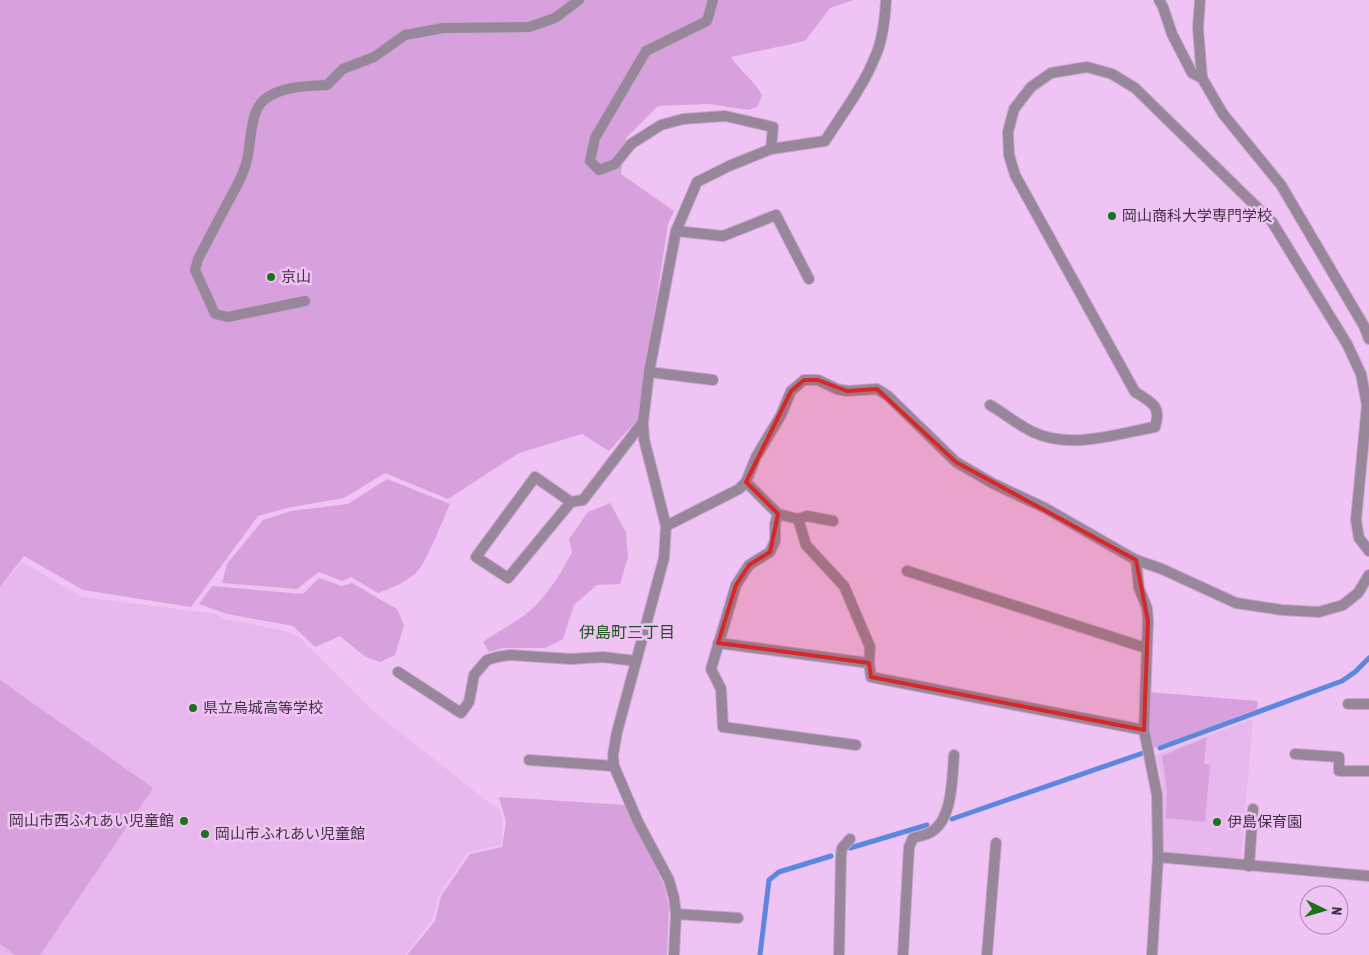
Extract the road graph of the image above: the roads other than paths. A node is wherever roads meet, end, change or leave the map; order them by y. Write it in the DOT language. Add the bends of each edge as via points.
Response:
graph roads {
  1 [pos="579,0"];
  2 [pos="713,0"];
  3 [pos="886,0"];
  4 [pos="1159,0"];
  5 [pos="1200,0"];
  6 [pos="1202,78"];
  7 [pos="771,150"];
  8 [pos="676,231"];
  9 [pos="809,280"];
  10 [pos="305,301"];
  11 [pos="1369,339"];
  12 [pos="650,372"];
  13 [pos="713,380"];
  14 [pos="990,404"];
  15 [pos="643,422"];
  16 [pos="746,482"];
  17 [pos="571,502"];
  18 [pos="778,514"];
  19 [pos="798,519"];
  20 [pos="833,521"];
  21 [pos="666,526"];
  22 [pos="1369,551"];
  23 [pos="1136,560"];
  24 [pos="907,570"];
  25 [pos="1369,575"];
  26 [pos="718,643"];
  27 [pos="1146,648"];
  28 [pos="636,661"];
  29 [pos="869,663"];
  30 [pos="398,672"];
  31 [pos="1348,704"];
  32 [pos="1369,704"];
  33 [pos="1144,730"];
  34 [pos="856,745"];
  35 [pos="1295,754"];
  36 [pos="954,756"];
  37 [pos="529,760"];
  38 [pos="614,766"];
  39 [pos="1369,771"];
  40 [pos="1253,809"];
  41 [pos="850,839"];
  42 [pos="996,843"];
  43 [pos="1158,857"];
  44 [pos="1250,866"];
  45 [pos="1369,876"];
  46 [pos="676,914"];
  47 [pos="738,918"];
  48 [pos="674,955"];
  49 [pos="839,955"];
  50 [pos="903,955"];
  51 [pos="987,955"];
  52 [pos="1152,955"];
  1 -- 10 [label="street" via="555,18 529,26 443,28 404,35 374,57 342,69 327,85 296,87 264,100 252,125 247,162 238,185 195,270 215,314 228,317"];
  2 -- 7 [label="street" via="707,21 646,52 595,138 590,161 599,170 615,164 631,144 661,125 683,119 725,116 774,127"];
  3 -- 7 [label="street" via="876,56 825,141"];
  4 -- 6 [label="street" via="1192,73"];
  5 -- 6 [label="street" via="1198,28"];
  6 -- 11 [label="street" via="1223,114 1281,185"];
  7 -- 8 [label="street" via="698,182"];
  8 -- 9 [label="street" via="723,236 776,215"];
  8 -- 12 [label="street"];
  12 -- 13 [label="street"];
  12 -- 15 [label="street"];
  14 -- 22 [label="street" via="1033,432 1058,440 1080,441 1155,426 1159,416 1154,404 1135,392 1015,175 1009,155 1008,132 1014,109 1031,87 1051,73 1087,67 1112,74 1135,88 1272,222 1347,344 1361,374 1367,404 1356,520 1359,538"];
  15 -- 17 [label="street" via="583,500"];
  15 -- 21 [label="street" via="644,439"];
  16 -- 18 [label="street"];
  16 -- 21 [label="street"];
  16 -- 23 [label="street" via="791,391 804,380 818,380 847,391 876,389 888,396 956,462"];
  17 -- 17 [label="street" via="535,477 476,556 508,578"];
  18 -- 19 [label="street"];
  18 -- 26 [label="street" via="775,541 770,552 748,565 736,585"];
  19 -- 20 [label="street" via="807,516"];
  19 -- 29 [label="street" via="806,545 844,586 870,647"];
  21 -- 28 [label="street" via="664,558"];
  23 -- 25 [label="street" via="1162,568 1236,603 1282,610 1319,612 1343,605 1358,593"];
  23 -- 27 [label="street" via="1139,588 1147,608"];
  24 -- 27 [label="street"];
  26 -- 29 [label="street"];
  26 -- 34 [label="street" via="711,669 721,689 723,727"];
  27 -- 33 [label="street"];
  28 -- 30 [label="street" via="603,657 497,657 488,660 474,675 469,702 461,713"];
  28 -- 38 [label="street" via="617,732"];
  29 -- 33 [label="street" via="871,677"];
  31 -- 32 [label="street"];
  33 -- 43 [label="street" via="1157,795"];
  35 -- 39 [label="street" via="1339,757 1340,772"];
  36 -- 50 [label="street" via="948,805 942,822 932,831 913,838 909,847"];
  37 -- 38 [label="street"];
  38 -- 46 [label="street" via="638,822 669,880"];
  40 -- 44 [label="street"];
  41 -- 49 [label="street" via="842,848 841,856"];
  42 -- 51 [label="street"];
  43 -- 44 [label="street"];
  43 -- 52 [label="street"];
  44 -- 45 [label="street"];
  46 -- 47 [label="street"];
  46 -- 48 [label="street"];
}
